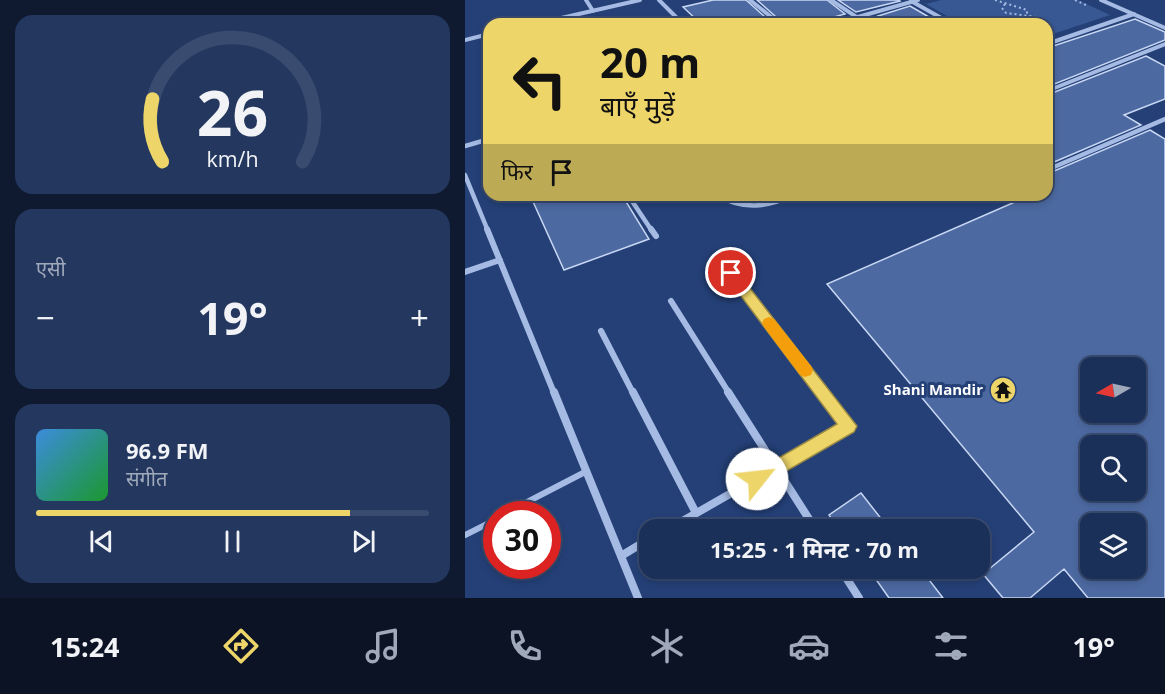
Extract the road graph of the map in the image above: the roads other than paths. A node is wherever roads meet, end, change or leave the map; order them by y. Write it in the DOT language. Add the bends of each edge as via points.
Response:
graph roads {
  1 [pos="586,0"];
  2 [pos="640,0"];
  3 [pos="659,0"];
  4 [pos="750,0"];
  5 [pos="831,0"];
  6 [pos="918,0"];
  7 [pos="1101,0"];
  8 [pos="911,1"];
  9 [pos="593,11"];
  10 [pos="1134,14"];
  11 [pos="857,17"];
  12 [pos="562,18"];
  13 [pos="677,18"];
  14 [pos="772,18"];
  15 [pos="854,18"];
  16 [pos="941,18"];
  17 [pos="1165,28"];
  18 [pos="483,36"];
  19 [pos="465,40"];
  20 [pos="1053,42"];
  21 [pos="1165,44"];
  22 [pos="1053,89"];
  23 [pos="1165,118"];
  24 [pos="483,141"];
  25 [pos="465,146"];
  26 [pos="1053,167"];
  27 [pos="465,178"];
  28 [pos="632,201"];
  29 [pos="728,201"];
  30 [pos="781,201"];
  31 [pos="655,236"];
  32 [pos="500,260"];
  33 [pos="465,272"];
  34 [pos="731,273"];
  35 [pos="671,301"];
  36 [pos="601,331"];
  37 [pos="778,468"];
  38 [pos="588,471"];
  39 [pos="529,501"];
  40 [pos="696,513"];
  41 [pos="686,519"];
  42 [pos="809,519"];
  43 [pos="483,526"];
  44 [pos="465,535"];
  45 [pos="639,545"];
  46 [pos="621,556"];
  47 [pos="847,579"];
  48 [pos="638,598"];
  49 [pos="859,598"];
  1 -- 9 [label="street"];
  2 -- 9 [label="street"];
  3 -- 13 [label="street"];
  4 -- 14 [label="street"];
  5 -- 11 [label="street"];
  6 -- 8 [label="street"];
  7 -- 10 [label="street"];
  8 -- 11 [label="street"];
  8 -- 16 [label="street"];
  9 -- 12 [label="street"];
  10 -- 17 [label="street"];
  10 -- 20 [label="street"];
  11 -- 15 [label="street"];
  18 -- 19 [label="street"];
  21 -- 22 [label="street"];
  23 -- 26 [label="street"];
  24 -- 25 [label="street"];
  27 -- 32 [label="street"];
  28 -- 31 [label="street"];
  29 -- 30 [label="street" via="754,208"];
  32 -- 33 [label="street"];
  32 -- 38 [label="street"];
  34 -- 37 [label="street" via="848,426"];
  35 -- 37 [label="street"];
  36 -- 40 [label="street"];
  37 -- 40 [label="street"];
  37 -- 42 [label="street"];
  38 -- 39 [label="lane"];
  38 -- 46 [label="street"];
  40 -- 41 [label="street"];
  43 -- 44 [label="lane"];
  45 -- 46 [label="street"];
  46 -- 48 [label="street"];
  47 -- 49 [label="street"];
}
